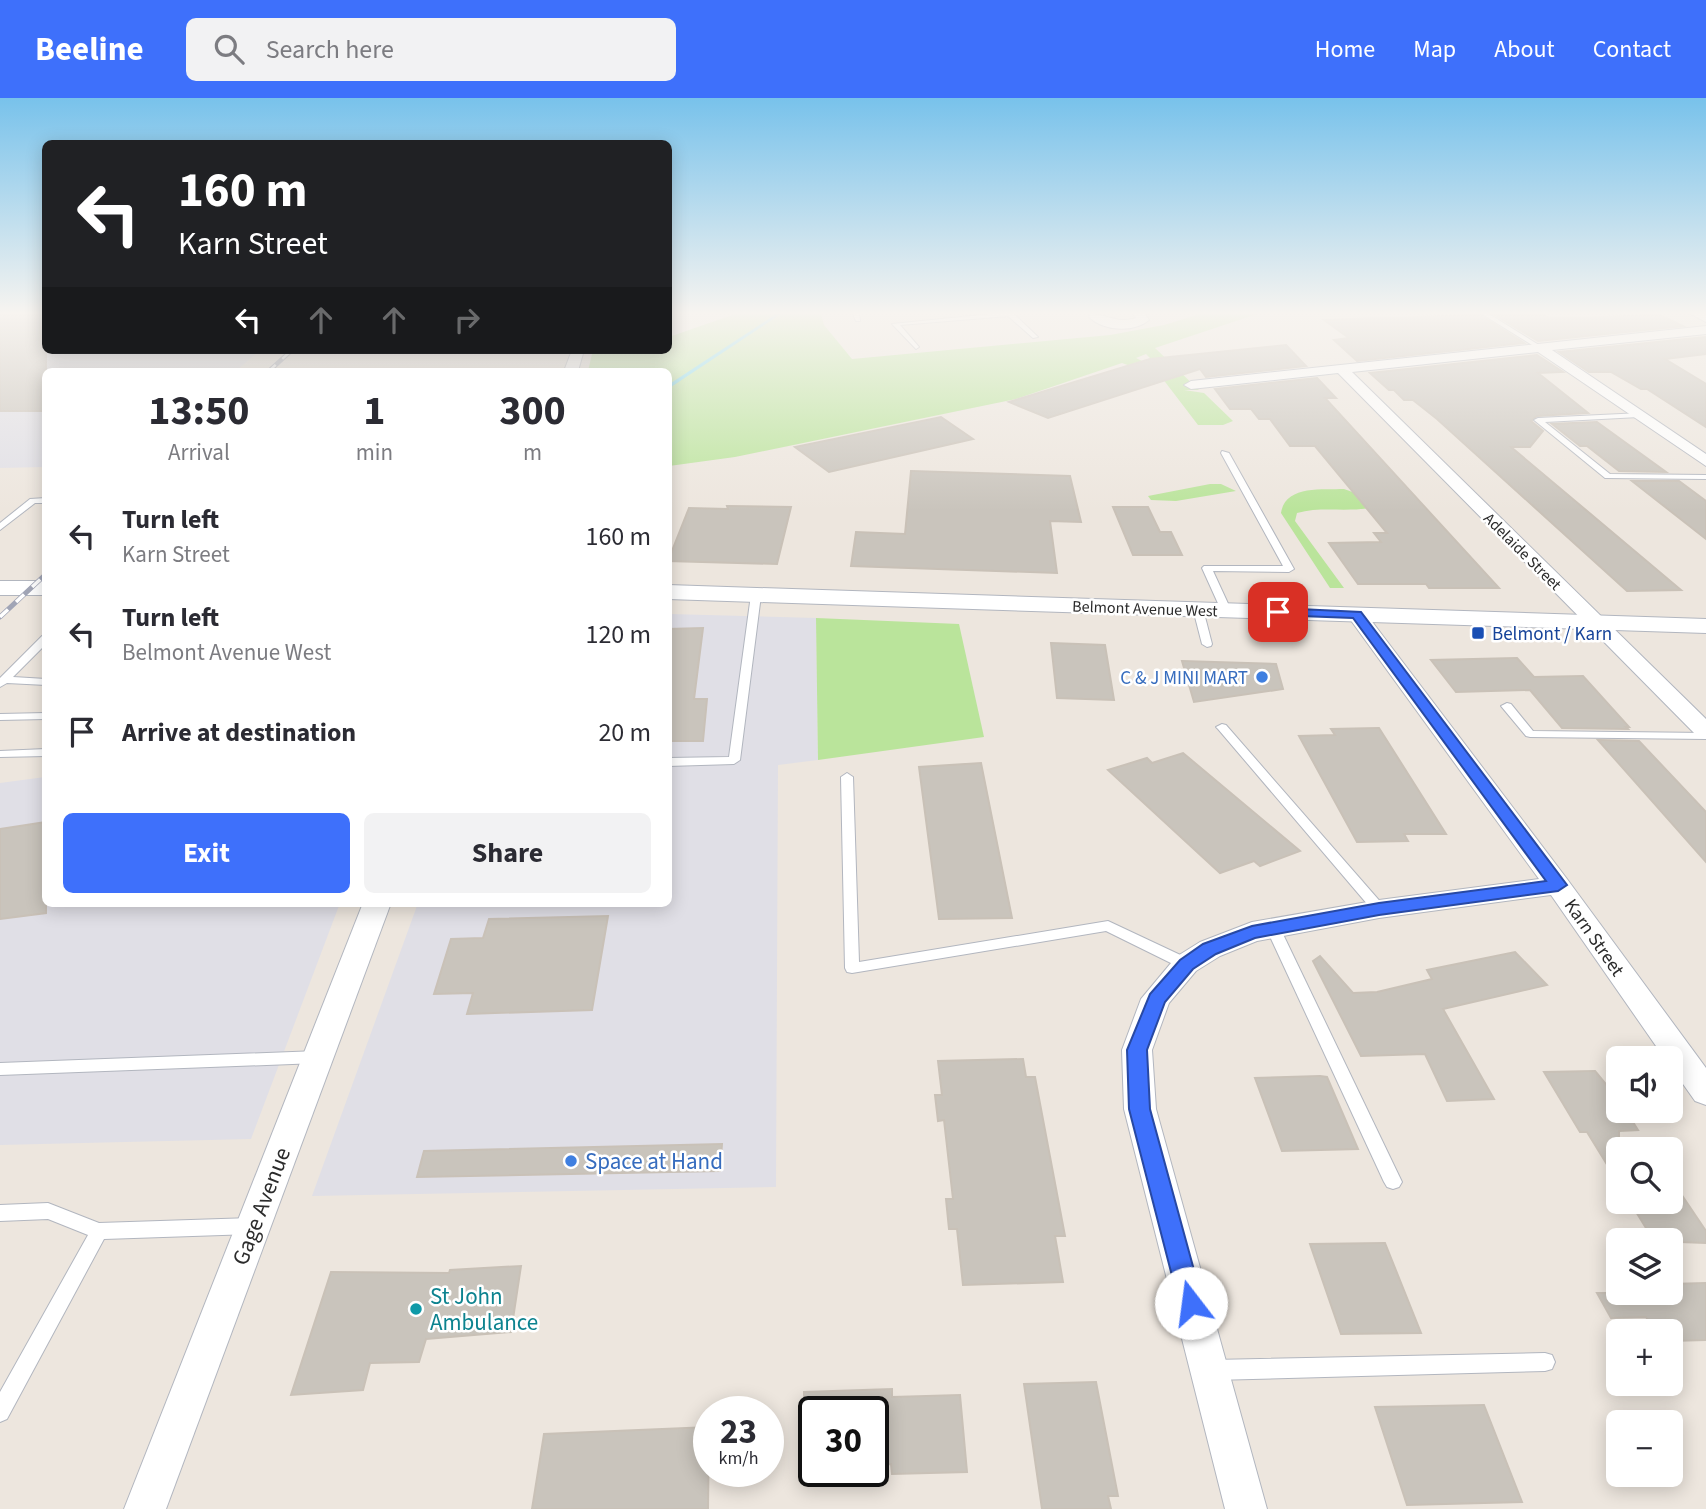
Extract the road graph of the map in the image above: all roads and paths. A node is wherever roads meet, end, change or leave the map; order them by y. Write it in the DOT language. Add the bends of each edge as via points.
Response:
graph roads {
  1 [pos="1239,380"];
  2 [pos="1352,380"];
  3 [pos="1587,380"];
  4 [pos="1191,385"];
  5 [pos="1639,415"];
  6 [pos="1225,453"];
  7 [pos="1706,461"];
  8 [pos="1706,477"];
  9 [pos="42,500"];
  10 [pos="0,527"];
  11 [pos="0,588"];
  12 [pos="42,588"];
  13 [pos="672,592"];
  14 [pos="756,595"];
  15 [pos="1198,609"];
  16 [pos="1226,610"];
  17 [pos="1357,615"];
  18 [pos="1595,623"];
  19 [pos="1706,626"];
  20 [pos="1207,644"];
  21 [pos="41,647"];
  22 [pos="2,682"];
  23 [pos="42,682"];
  24 [pos="1507,706"];
  25 [pos="42,716"];
  26 [pos="0,717"];
  27 [pos="1222,727"];
  28 [pos="1706,734"];
  29 [pos="42,752"];
  30 [pos="0,754"];
  31 [pos="672,762"];
  32 [pos="847,777"];
  33 [pos="1558,885"];
  34 [pos="375,907"];
  35 [pos="1379,909"];
  36 [pos="1273,928"];
  37 [pos="1186,964"];
  38 [pos="318,1057"];
  39 [pos="0,1069"];
  40 [pos="1706,1093"];
  41 [pos="1393,1182"];
  42 [pos="0,1213"];
  43 [pos="253,1226"];
  44 [pos="99,1231"];
  45 [pos="1545,1362"];
  46 [pos="1209,1370"];
  47 [pos="0,1412"];
  48 [pos="145,1509"];
  49 [pos="1246,1509"];
  1 -- 4 [label="street"];
  2 -- 18 [label="street, Adelaide Street"];
  3 -- 5 [label="street"];
  5 -- 7 [label="street"];
  5 -- 8 [label="lane" via="1538,420 1608,476"];
  6 -- 16 [label="lane" via="1289,569 1206,568"];
  9 -- 10 [label="lane" via="33,500"];
  11 -- 12 [label="street"];
  13 -- 14 [label="street, Belmont Avenue West"];
  14 -- 15 [label="street, Belmont Avenue West"];
  14 -- 31 [label="lane" via="734,760"];
  15 -- 16 [label="street, Belmont Avenue West"];
  15 -- 20 [label="lane"];
  16 -- 17 [label="street, Belmont Avenue West"];
  17 -- 18 [label="street, Belmont Avenue West"];
  17 -- 33 [label="street, Karn Street"];
  18 -- 19 [label="street, Belmont Avenue West"];
  18 -- 28 [label="street, Adelaide Street"];
  21 -- 22 [label="lane"];
  22 -- 23 [label="lane"];
  24 -- 28 [label="lane" via="1530,734"];
  25 -- 26 [label="lane"];
  27 -- 35 [label="lane"];
  29 -- 30 [label="lane"];
  32 -- 37 [label="lane" via="852,968 1108,926"];
  33 -- 35 [label="street"];
  33 -- 40 [label="street, Karn Street"];
  34 -- 38 [label="street, Gage Avenue"];
  35 -- 36 [label="street"];
  36 -- 37 [label="street" via="1220,945"];
  36 -- 41 [label="lane"];
  37 -- 46 [label="street" via="1156,999 1137,1050 1140,1109"];
  38 -- 39 [label="lane"];
  38 -- 43 [label="street, Gage Avenue"];
  42 -- 44 [label="lane" via="48,1211"];
  43 -- 44 [label="lane"];
  43 -- 48 [label="street, Gage Avenue"];
  44 -- 47 [label="lane"];
  45 -- 46 [label="lane"];
  46 -- 49 [label="street"];
}
